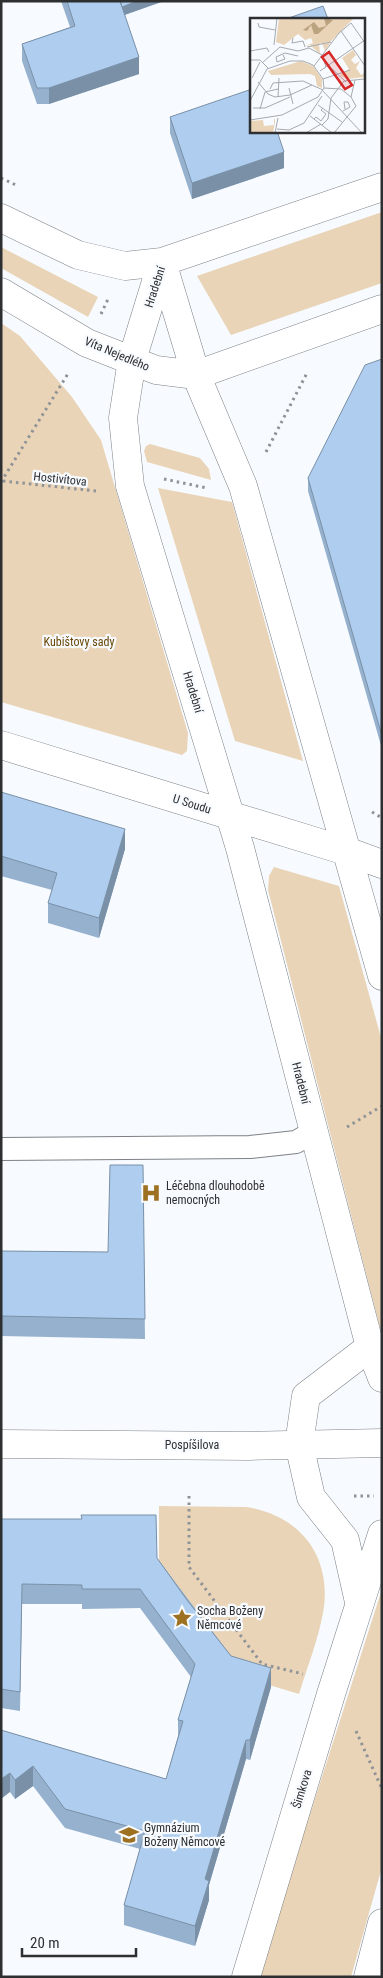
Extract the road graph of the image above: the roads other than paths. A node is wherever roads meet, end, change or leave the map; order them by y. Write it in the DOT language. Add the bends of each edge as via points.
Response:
graph roads {
  1 [pos="382,187"];
  2 [pos="1,218"];
  3 [pos="162,262"];
  4 [pos="1,292"];
  5 [pos="382,309"];
  6 [pos="132,360"];
  7 [pos="196,375"];
  8 [pos="1,745"];
  9 [pos="231,816"];
  10 [pos="346,851"];
  11 [pos="382,864"];
  12 [pos="382,976"];
  13 [pos="313,1132"];
  14 [pos="1,1149"];
  15 [pos="370,1347"];
  16 [pos="382,1378"];
  17 [pos="1,1444"];
  18 [pos="298,1444"];
  19 [pos="382,1444"];
  20 [pos="382,1534"];
  21 [pos="359,1602"];
  22 [pos="382,1923"];
  23 [pos="246,1977"];
  24 [pos="368,1977"];
  1 -- 3 [label="street, Hradební"];
  2 -- 3 [label="street" via="78,255 125,266"];
  3 -- 6 [label="street, Hradební"];
  3 -- 7 [label="street"];
  4 -- 6 [label="street, Víta Nejedlého" via="87,343"];
  5 -- 7 [label="street"];
  6 -- 7 [label="street, Víta Nejedlého" via="156,370"];
  6 -- 9 [label="street, Hradební" via="123,418 130,486"];
  7 -- 10 [label="street" via="243,486"];
  8 -- 9 [label="street, U Soudu"];
  9 -- 10 [label="street, U Soudu"];
  9 -- 13 [label="street, Hradební"];
  10 -- 11 [label="street, U Soudu"];
  10 -- 12 [label="street"];
  13 -- 14 [label="lane" via="296,1142 250,1147"];
  13 -- 15 [label="street, Hradební"];
  15 -- 16 [label="street, Hradební"];
  15 -- 18 [label="street" via="306,1396"];
  17 -- 18 [label="street, Pospíšilova"];
  18 -- 19 [label="street, Pospíšilova"];
  18 -- 21 [label="street, Šimkova" via="311,1497 345,1540"];
  20 -- 21 [label="street, Šimkova"];
  21 -- 23 [label="street, Šimkova"];
  22 -- 24 [label="street"];
}
